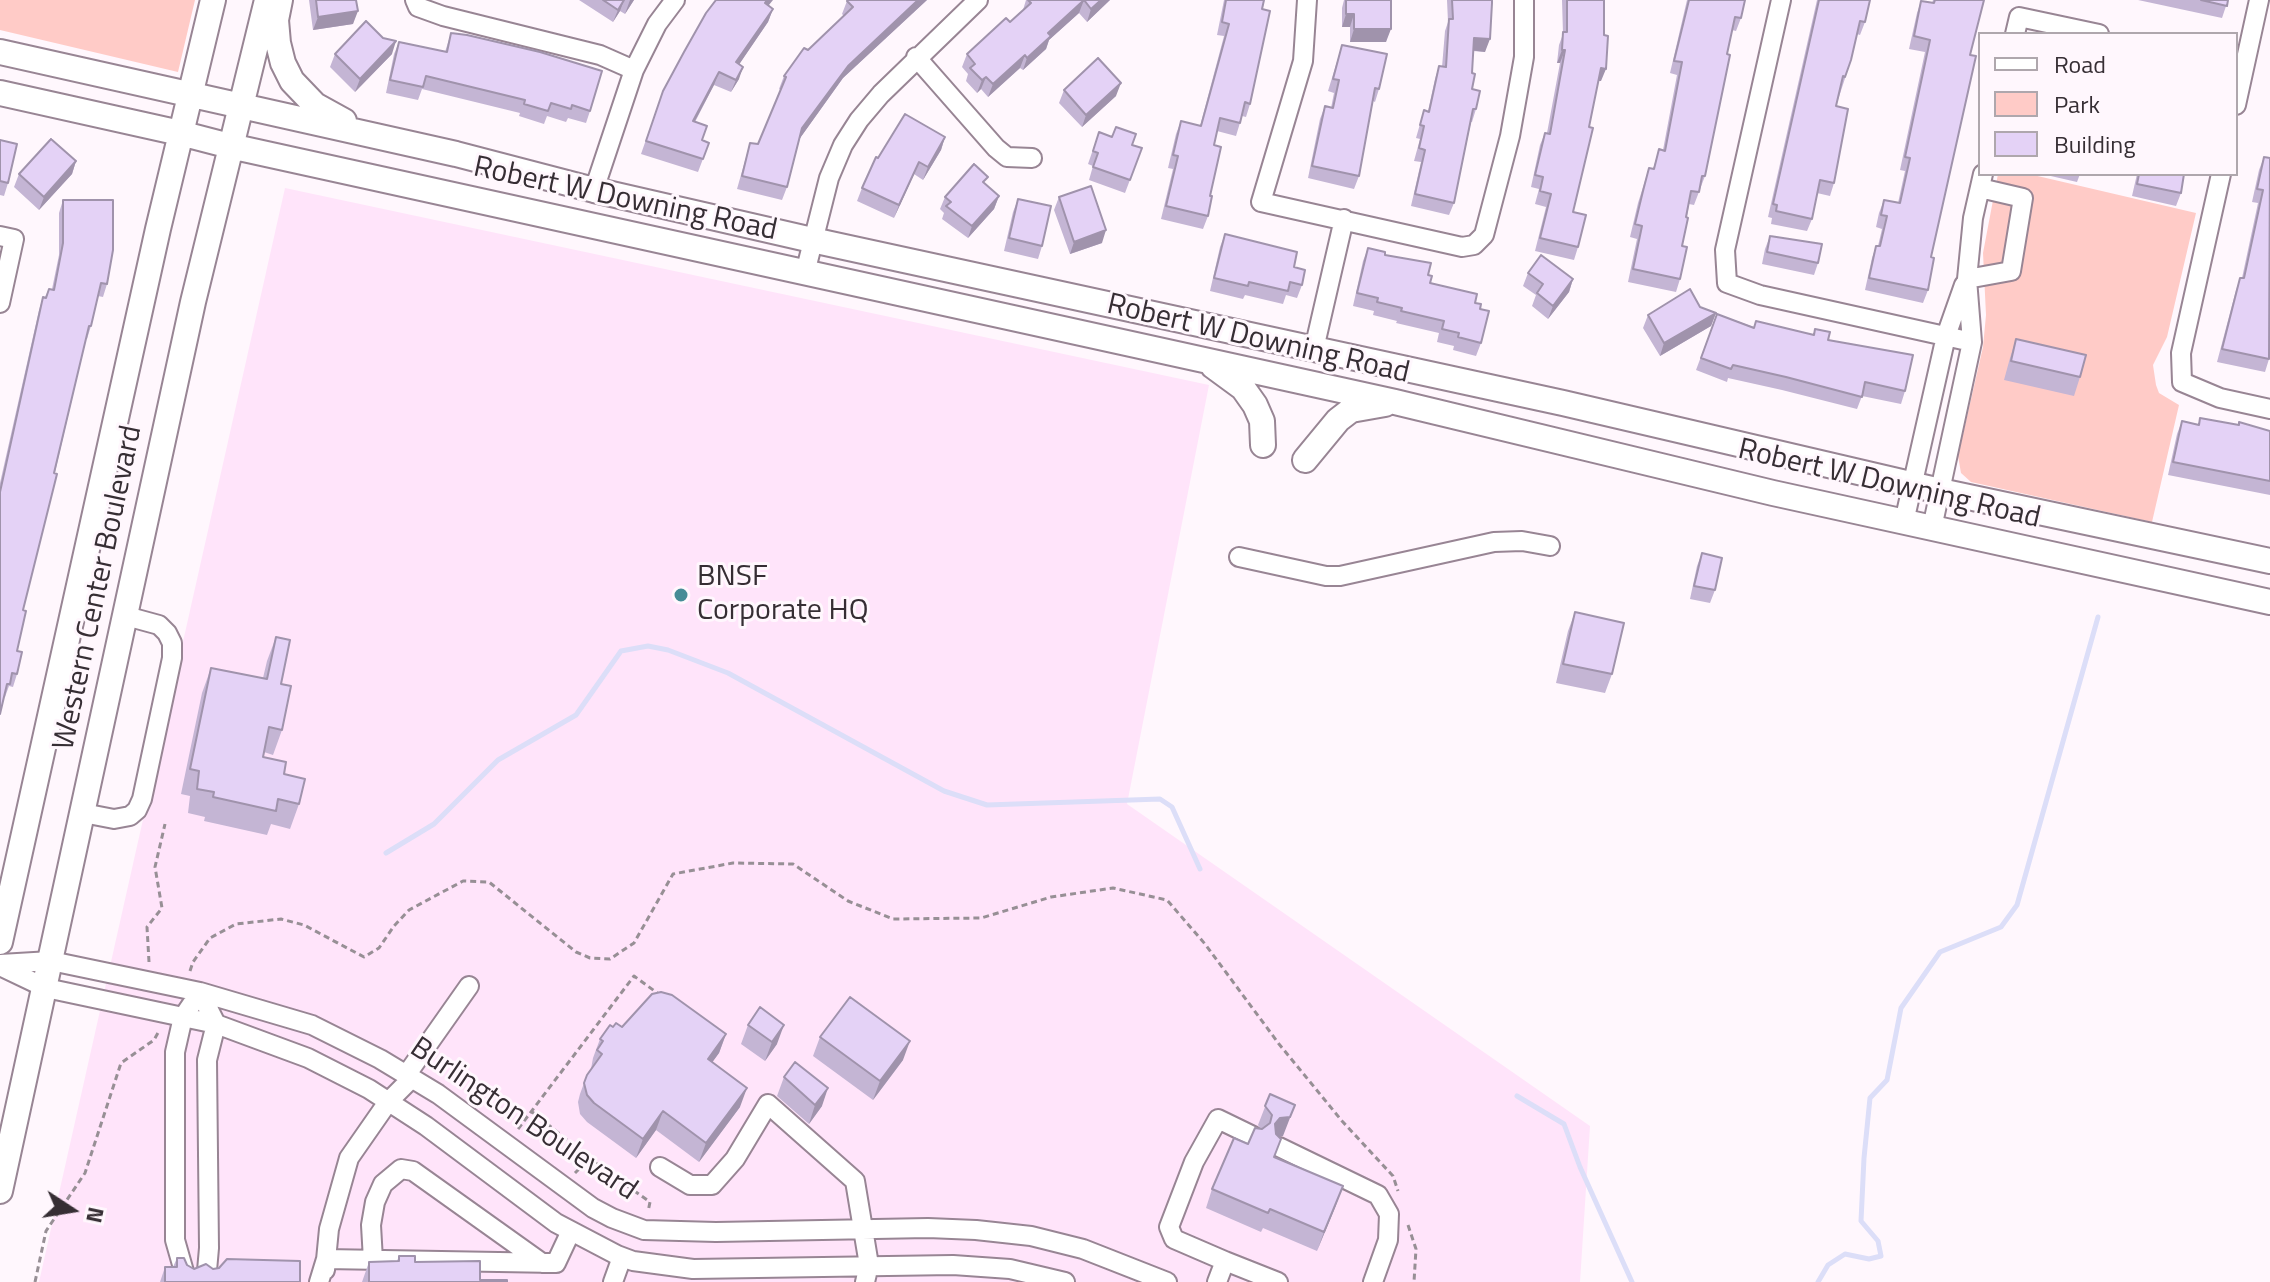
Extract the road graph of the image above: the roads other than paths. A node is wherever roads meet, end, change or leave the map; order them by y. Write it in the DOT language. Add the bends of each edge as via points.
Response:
graph roads {
  1 [pos="213,0"];
  2 [pos="267,0"];
  3 [pos="280,0"];
  4 [pos="415,0"];
  5 [pos="675,0"];
  6 [pos="978,0"];
  7 [pos="1307,0"];
  8 [pos="1524,0"];
  9 [pos="1781,0"];
  10 [pos="2259,0"];
  11 [pos="2015,32"];
  12 [pos="2090,32"];
  13 [pos="0,52"];
  14 [pos="916,57"];
  15 [pos="2240,64"];
  16 [pos="634,70"];
  17 [pos="2238,84"];
  18 [pos="0,93"];
  19 [pos="188,95"];
  20 [pos="240,107"];
  21 [pos="180,133"];
  22 [pos="230,146"];
  23 [pos="456,154"];
  24 [pos="1032,158"];
  25 [pos="2221,176"];
  26 [pos="1982,181"];
  27 [pos="594,190"];
  28 [pos="1344,219"];
  29 [pos="7,238"];
  30 [pos="812,240"];
  31 [pos="805,273"];
  32 [pos="1967,279"];
  33 [pos="0,303"];
  34 [pos="1946,336"];
  35 [pos="1972,342"];
  36 [pos="1314,349"];
  37 [pos="1205,360"];
  38 [pos="1395,402"];
  39 [pos="2270,409"];
  40 [pos="1263,445"];
  41 [pos="1305,460"];
  42 [pos="1912,484"];
  43 [pos="1940,491"];
  44 [pos="1904,522"];
  45 [pos="1932,528"];
  46 [pos="1550,546"];
  47 [pos="1239,557"];
  48 [pos="2270,561"];
  49 [pos="2270,602"];
  50 [pos="126,616"];
  51 [pos="83,813"];
  52 [pos="0,942"];
  53 [pos="51,961"];
  54 [pos="0,965"];
  55 [pos="469,986"];
  56 [pos="46,988"];
  57 [pos="192,990"];
  58 [pos="176,1016"];
  59 [pos="216,1024"];
  60 [pos="410,1076"];
  61 [pos="388,1102"];
  62 [pos="1253,1136"];
  63 [pos="1279,1147"];
  64 [pos="660,1167"];
  65 [pos="0,1191"];
  66 [pos="612,1218"];
  67 [pos="863,1230"];
  68 [pos="571,1231"];
  69 [pos="601,1247"];
  70 [pos="622,1257"];
  71 [pos="326,1259"];
  72 [pos="373,1260"];
  73 [pos="1225,1261"];
  74 [pos="551,1269"];
  75 [pos="867,1274"];
  76 [pos="187,1282"];
  77 [pos="206,1282"];
  78 [pos="322,1282"];
  79 [pos="613,1282"];
  80 [pos="1065,1282"];
  81 [pos="1167,1282"];
  82 [pos="1217,1282"];
  83 [pos="1278,1282"];
  84 [pos="1373,1282"];
  1 -- 19 [label="main road, Western Center Boulevard"];
  2 -- 20 [label="main road, Western Center Boulevard"];
  3 -- 23 [label="main road" via="276,20 283,63 315,105 343,121 443,142"];
  4 -- 16 [label="street" via="418,7 443,16 600,55"];
  5 -- 16 [label="street"];
  6 -- 14 [label="street"];
  7 -- 28 [label="street" via="1303,61 1261,202"];
  8 -- 28 [label="street" via="1524,57 1484,235 1462,247"];
  9 -- 34 [label="street" via="1725,250 1727,283"];
  10 -- 15 [label="street"];
  11 -- 12 [label="street" via="2019,17"];
  13 -- 19 [label="main road, Robert W Downing Road"];
  14 -- 24 [label="street" via="1007,157"];
  14 -- 30 [label="street" via="843,145"];
  15 -- 17 [label="street"];
  16 -- 27 [label="street"];
  18 -- 21 [label="main road, Robert W Downing Road"];
  19 -- 20 [label="main road, Robert W Downing Road"];
  19 -- 21 [label="main road, Western Center Boulevard"];
  20 -- 22 [label="main road, Western Center Boulevard"];
  20 -- 23 [label="main road, Robert W Downing Road"];
  21 -- 22 [label="main road, Robert W Downing Road"];
  21 -- 52 [label="main road, Western Center Boulevard"];
  22 -- 31 [label="main road, Robert W Downing Road"];
  22 -- 50 [label="main road, Western Center Boulevard"];
  23 -- 27 [label="main road, Robert W Downing Road"];
  25 -- 39 [label="street" via="2181,353 2182,382 2220,398"];
  26 -- 32 [label="street"];
  26 -- 32 [label="street" via="2023,198 2011,271"];
  27 -- 30 [label="main road, Robert W Downing Road"];
  28 -- 36 [label="street"];
  29 -- 33 [label="street"];
  30 -- 31 [label="street"];
  30 -- 36 [label="main road, Robert W Downing Road"];
  31 -- 37 [label="main road, Robert W Downing Road"];
  32 -- 34 [label="street"];
  32 -- 35 [label="street"];
  34 -- 35 [label="street"];
  34 -- 42 [label="street"];
  35 -- 43 [label="street"];
  36 -- 42 [label="main road, Robert W Downing Road"];
  37 -- 38 [label="main road, Robert W Downing Road"];
  37 -- 40 [label="main road" via="1243,388 1255,405"];
  38 -- 41 [label="main road" via="1351,410"];
  38 -- 44 [label="main road, Robert W Downing Road"];
  42 -- 43 [label="main road, Robert W Downing Road"];
  42 -- 44 [label="street"];
  43 -- 45 [label="street"];
  43 -- 48 [label="main road, Robert W Downing Road"];
  44 -- 45 [label="main road, Robert W Downing Road"];
  45 -- 49 [label="main road, Robert W Downing Road"];
  46 -- 47 [label="street" via="1494,542 1340,576"];
  50 -- 51 [label="main road, Western Center Boulevard"];
  50 -- 51 [label="street" via="159,625 172,643 155,737 137,810 114,819"];
  51 -- 53 [label="main road, Western Center Boulevard"];
  53 -- 54 [label="street, Burlington Boulevard"];
  53 -- 56 [label="main road, Western Center Boulevard"];
  53 -- 57 [label="street, Burlington Boulevard"];
  54 -- 56 [label="street, Burlington Boulevard"];
  55 -- 60 [label="street"];
  56 -- 58 [label="street, Burlington Boulevard"];
  56 -- 65 [label="main road, Western Center Boulevard"];
  57 -- 58 [label="street"];
  57 -- 59 [label="street"];
  57 -- 60 [label="street, Burlington Boulevard" via="312,1025"];
  58 -- 59 [label="street, Burlington Boulevard"];
  58 -- 76 [label="street" via="175,1240"];
  59 -- 61 [label="street, Burlington Boulevard" via="308,1058"];
  59 -- 77 [label="street" via="207,1060"];
  60 -- 61 [label="street"];
  60 -- 66 [label="street, Burlington Boulevard"];
  61 -- 68 [label="street, Burlington Boulevard"];
  61 -- 71 [label="street" via="349,1158"];
  62 -- 73 [label="street" via="1218,1119 1194,1162 1169,1227 1174,1239"];
  63 -- 84 [label="street" via="1378,1195 1389,1214 1388,1240"];
  64 -- 67 [label="street" via="690,1185 712,1185 735,1159 768,1104 855,1181"];
  66 -- 67 [label="street, Burlington Boulevard" via="644,1230"];
  66 -- 69 [label="street"];
  67 -- 75 [label="street"];
  67 -- 81 [label="street, Burlington Boulevard" via="928,1228 1031,1236 1083,1249"];
  68 -- 69 [label="street, Burlington Boulevard"];
  68 -- 74 [label="street"];
  69 -- 70 [label="street, Burlington Boulevard"];
  70 -- 75 [label="street, Burlington Boulevard" via="693,1269"];
  70 -- 79 [label="street"];
  71 -- 72 [label="street"];
  71 -- 78 [label="street"];
  72 -- 74 [label="street"];
  72 -- 74 [label="street" via="375,1202 383,1184 401,1169 413,1171"];
  73 -- 82 [label="street"];
  73 -- 83 [label="street"];
  75 -- 80 [label="street, Burlington Boulevard" via="989,1267"];
}
